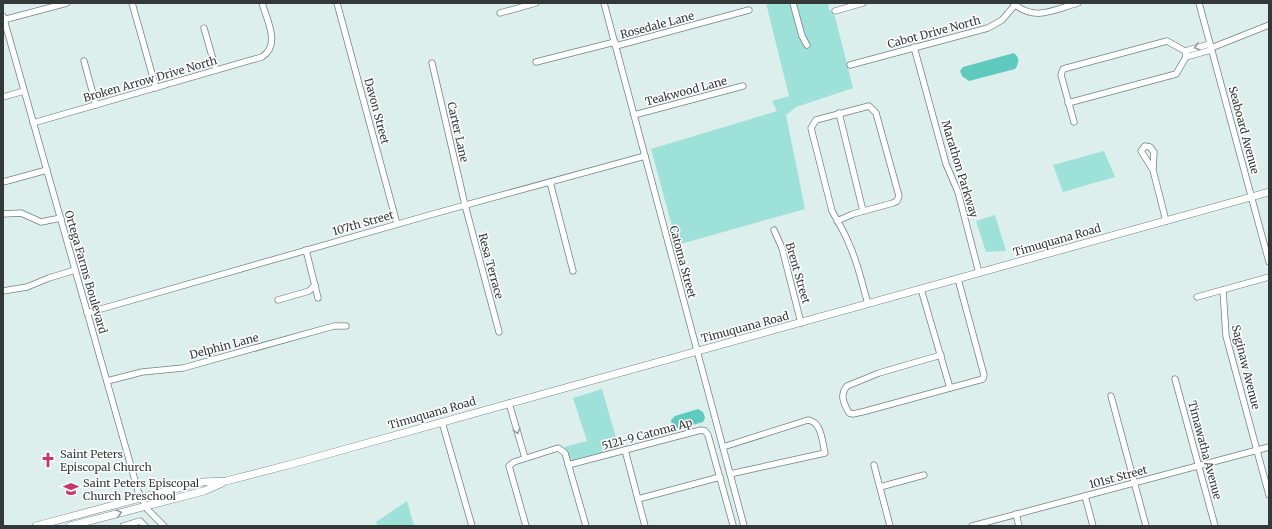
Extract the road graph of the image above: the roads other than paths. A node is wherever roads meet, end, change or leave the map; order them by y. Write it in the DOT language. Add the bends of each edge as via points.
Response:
graph roads {
  1 [pos="67,3"];
  2 [pos="132,3"];
  3 [pos="262,3"];
  4 [pos="337,3"];
  5 [pos="536,3"];
  6 [pos="604,3"];
  7 [pos="793,3"];
  8 [pos="860,3"];
  9 [pos="1078,3"];
  10 [pos="1199,3"];
  11 [pos="1014,4"];
  12 [pos="749,10"];
  13 [pos="835,11"];
  14 [pos="500,13"];
  15 [pos="3,19"];
  16 [pos="1269,25"];
  17 [pos="204,28"];
  18 [pos="615,44"];
  19 [pos="807,45"];
  20 [pos="1211,47"];
  21 [pos="914,48"];
  22 [pos="1185,54"];
  23 [pos="84,61"];
  24 [pos="536,62"];
  25 [pos="432,63"];
  26 [pos="850,65"];
  27 [pos="216,70"];
  28 [pos="743,86"];
  29 [pos="156,88"];
  30 [pos="24,91"];
  31 [pos="3,97"];
  32 [pos="1068,103"];
  33 [pos="96,105"];
  34 [pos="839,113"];
  35 [pos="634,115"];
  36 [pos="1074,122"];
  37 [pos="33,123"];
  38 [pos="645,156"];
  39 [pos="47,170"];
  40 [pos="1153,170"];
  41 [pos="3,182"];
  42 [pos="550,182"];
  43 [pos="1269,192"];
  44 [pos="1251,197"];
  45 [pos="465,205"];
  46 [pos="863,212"];
  47 [pos="3,214"];
  48 [pos="60,218"];
  49 [pos="837,221"];
  50 [pos="1166,221"];
  51 [pos="397,224"];
  52 [pos="774,230"];
  53 [pos="306,250"];
  54 [pos="1269,262"];
  55 [pos="75,270"];
  56 [pos="573,271"];
  57 [pos="979,273"];
  58 [pos="1269,277"];
  59 [pos="958,279"];
  60 [pos="315,285"];
  61 [pos="921,289"];
  62 [pos="1223,290"];
  63 [pos="3,291"];
  64 [pos="1196,296"];
  65 [pos="318,298"];
  66 [pos="278,300"];
  67 [pos="868,304"];
  68 [pos="87,313"];
  69 [pos="801,323"];
  70 [pos="346,326"];
  71 [pos="499,332"];
  72 [pos="697,351"];
  73 [pos="941,355"];
  74 [pos="1175,378"];
  75 [pos="107,381"];
  76 [pos="950,388"];
  77 [pos="1111,396"];
  78 [pos="509,403"];
  79 [pos="442,422"];
  80 [pos="723,447"];
  81 [pos="1269,447"];
  82 [pos="625,450"];
  83 [pos="1257,450"];
  84 [pos="525,458"];
  85 [pos="568,465"];
  86 [pos="874,465"];
  87 [pos="1198,466"];
  88 [pos="730,474"];
  89 [pos="924,475"];
  90 [pos="720,477"];
  91 [pos="226,481"];
  92 [pos="1134,483"];
  93 [pos="880,487"];
  94 [pos="1269,495"];
  95 [pos="1085,496"];
  96 [pos="141,497"];
  97 [pos="638,499"];
  98 [pos="146,506"];
  99 [pos="1016,514"];
  100 [pos="992,523"];
  101 [pos="743,524"];
  102 [pos="731,525"];
  103 [pos="36,526"];
  104 [pos="70,526"];
  105 [pos="123,526"];
  106 [pos="145,526"];
  107 [pos="164,526"];
  108 [pos="472,526"];
  109 [pos="526,526"];
  110 [pos="586,526"];
  111 [pos="645,526"];
  112 [pos="890,526"];
  113 [pos="972,526"];
  114 [pos="1019,526"];
  115 [pos="1093,526"];
  116 [pos="1146,526"];
  117 [pos="1215,526"];
  1 -- 15 [label="street"];
  2 -- 29 [label="street"];
  3 -- 27 [label="street, Broken Arrow Drive North" via="273,40 270,50 262,58"];
  4 -- 51 [label="street, Davon Street"];
  5 -- 14 [label="street"];
  6 -- 18 [label="street, Catoma Street"];
  7 -- 19 [label="street"];
  8 -- 13 [label="street"];
  9 -- 11 [label="street" via="1035,14 1022,11"];
  10 -- 20 [label="street, Seaboard Avenue"];
  11 -- 21 [label="street, Cabot Drive North" via="1002,20 988,28"];
  12 -- 18 [label="street, Rosedale Lane"];
  15 -- 30 [label="street, Ortega Farms Boulevard"];
  16 -- 20 [label="street"];
  17 -- 27 [label="street"];
  18 -- 24 [label="street, Rosedale Lane"];
  18 -- 35 [label="street, Catoma Street"];
  20 -- 22 [label="street"];
  20 -- 44 [label="street, Seaboard Avenue"];
  21 -- 26 [label="street, Cabot Drive North"];
  21 -- 57 [label="street, Marathon Parkway" via="946,164 958,192"];
  22 -- 32 [label="street" via="1176,74"];
  22 -- 32 [label="street" via="1167,41 1063,69 1061,75"];
  23 -- 33 [label="street"];
  25 -- 45 [label="street, Carter Lane"];
  27 -- 29 [label="street, Broken Arrow Drive North"];
  28 -- 35 [label="street, Teakwood Lane"];
  29 -- 33 [label="street, Broken Arrow Drive North"];
  30 -- 31 [label="street"];
  30 -- 37 [label="street, Ortega Farms Boulevard"];
  32 -- 36 [label="street"];
  33 -- 37 [label="street, Broken Arrow Drive North"];
  34 -- 46 [label="street"];
  34 -- 46 [label="street" via="864,106 875,110 899,196 893,203"];
  34 -- 49 [label="street" via="816,120 811,128 832,211"];
  35 -- 38 [label="street, Catoma Street"];
  37 -- 39 [label="street, Ortega Farms Boulevard"];
  38 -- 42 [label="street, 107th Street"];
  38 -- 72 [label="street, Catoma Street"];
  39 -- 41 [label="street"];
  39 -- 48 [label="street, Ortega Farms Boulevard"];
  40 -- 50 [label="street"];
  42 -- 45 [label="street, 107th Street"];
  42 -- 56 [label="street"];
  43 -- 44 [label="main road, Timuquana Road"];
  44 -- 50 [label="main road, Timuquana Road"];
  44 -- 54 [label="street, Seaboard Avenue"];
  45 -- 51 [label="street, 107th Street"];
  45 -- 71 [label="street, Resa Terrace"];
  46 -- 49 [label="street"];
  47 -- 48 [label="street" via="21,213 41,222"];
  48 -- 55 [label="street, Ortega Farms Boulevard"];
  49 -- 67 [label="street" via="849,244"];
  50 -- 57 [label="main road, Timuquana Road"];
  51 -- 53 [label="street, 107th Street"];
  52 -- 69 [label="street, Brent Street" via="782,248"];
  53 -- 60 [label="street"];
  53 -- 68 [label="street, 107th Street"];
  55 -- 63 [label="street" via="27,287"];
  55 -- 68 [label="street, Ortega Farms Boulevard"];
  57 -- 59 [label="main road, Timuquana Road"];
  58 -- 62 [label="street"];
  59 -- 61 [label="main road, Timuquana Road"];
  59 -- 76 [label="street" via="984,377"];
  60 -- 65 [label="street"];
  60 -- 66 [label="street" via="309,291"];
  61 -- 67 [label="main road, Timuquana Road"];
  61 -- 73 [label="street"];
  62 -- 64 [label="street"];
  62 -- 83 [label="street, Saginaw Avenue" via="1226,336"];
  67 -- 69 [label="main road, Timuquana Road"];
  68 -- 75 [label="street, Ortega Farms Boulevard"];
  69 -- 72 [label="main road, Timuquana Road"];
  70 -- 75 [label="street, Delphin Lane" via="334,326 183,368 142,372"];
  72 -- 78 [label="main road, Timuquana Road"];
  72 -- 80 [label="street, Catoma Street"];
  73 -- 76 [label="street"];
  73 -- 76 [label="street" via="879,373 847,386 843,393 843,401 849,413 854,414"];
  74 -- 87 [label="street, Timawatha Avenue"];
  75 -- 96 [label="street, Ortega Farms Boulevard"];
  77 -- 92 [label="street"];
  78 -- 79 [label="main road, Timuquana Road"];
  78 -- 84 [label="street, one-way"];
  79 -- 91 [label="main road, Timuquana Road"];
  79 -- 108 [label="street"];
  80 -- 88 [label="street, Catoma Street"];
  80 -- 88 [label="street" via="808,420 818,426 825,453"];
  81 -- 83 [label="street, 101st Street"];
  82 -- 85 [label="street, 5121-9 Catoma Ap"];
  82 -- 90 [label="street, 5121-9 Catoma Ap" via="705,431"];
  82 -- 97 [label="street"];
  83 -- 87 [label="street, 101st Street"];
  83 -- 94 [label="street, Saginaw Avenue"];
  84 -- 85 [label="street" via="561,449 565,453"];
  84 -- 109 [label="street" via="514,462 509,468"];
  85 -- 110 [label="street"];
  86 -- 93 [label="street"];
  87 -- 92 [label="street, 101st Street"];
  87 -- 117 [label="street, Timawatha Avenue"];
  88 -- 101 [label="street, Catoma Street"];
  89 -- 93 [label="street"];
  90 -- 97 [label="street"];
  90 -- 102 [label="street, 5121-9 Catoma Ap"];
  91 -- 96 [label="main road, Timuquana Road" via="202,482"];
  91 -- 98 [label="main road, Timuquana Road" via="204,492"];
  92 -- 95 [label="street, 101st Street"];
  92 -- 116 [label="street"];
  93 -- 112 [label="street"];
  95 -- 99 [label="street, 101st Street"];
  95 -- 115 [label="street"];
  96 -- 98 [label="street, Ortega Farms Boulevard"];
  96 -- 103 [label="main road, Timuquana Road"];
  97 -- 111 [label="street"];
  104 -- 98 [label="main road, Timuquana Road, one-way"];
  98 -- 107 [label="street, Ortega Farms Boulevard"];
  99 -- 100 [label="street, 101st Street"];
  99 -- 114 [label="street"];
  100 -- 113 [label="street, 101st Street"];
  101 -- 102 [label="street"];
  105 -- 106 [label="street" via="140,521"];
}
